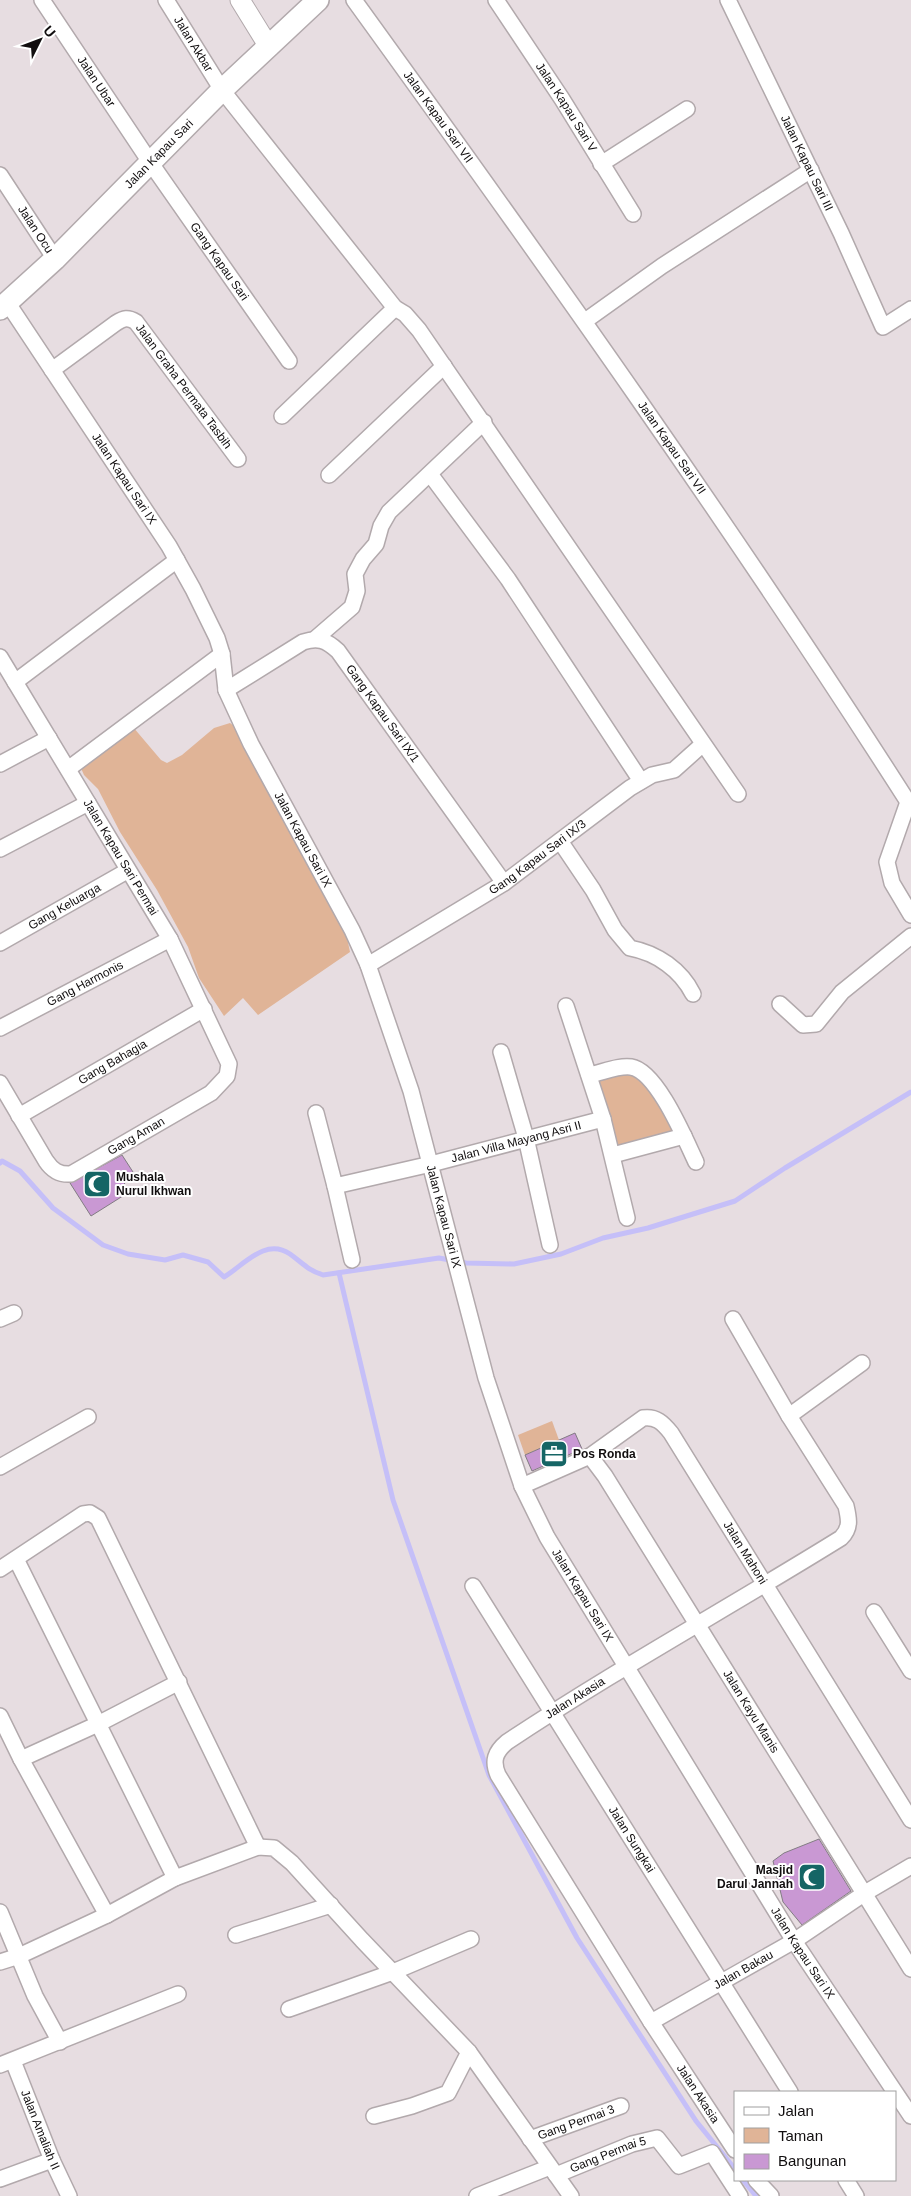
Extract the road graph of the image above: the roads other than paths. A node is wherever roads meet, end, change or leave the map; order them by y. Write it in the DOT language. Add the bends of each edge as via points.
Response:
graph roads {
  1 [pos="42,0"];
  2 [pos="166,0"];
  3 [pos="240,0"];
  4 [pos="318,0"];
  5 [pos="354,0"];
  6 [pos="496,0"];
  7 [pos="728,0"];
  8 [pos="269,47"];
  9 [pos="222,90"];
  10 [pos="687,109"];
  11 [pos="150,162"];
  12 [pos="600,164"];
  13 [pos="811,170"];
  14 [pos="0,175"];
  15 [pos="632,214"];
  16 [pos="55,259"];
  17 [pos="4,306"];
  18 [pos="395,308"];
  19 [pos="911,309"];
  20 [pos="585,321"];
  21 [pos="289,361"];
  22 [pos="444,366"];
  23 [pos="52,370"];
  24 [pos="282,416"];
  25 [pos="484,422"];
  26 [pos="238,459"];
  27 [pos="430,474"];
  28 [pos="329,475"];
  29 [pos="177,560"];
  30 [pos="315,638"];
  31 [pos="222,654"];
  32 [pos="1,662"];
  33 [pos="15,682"];
  34 [pos="226,690"];
  35 [pos="49,738"];
  36 [pos="703,744"];
  37 [pos="0,764"];
  38 [pos="68,769"];
  39 [pos="641,781"];
  40 [pos="738,794"];
  41 [pos="910,801"];
  42 [pos="88,803"];
  43 [pos="560,841"];
  44 [pos="0,849"];
  45 [pos="127,871"];
  46 [pos="504,883"];
  47 [pos="911,915"];
  48 [pos="911,936"];
  49 [pos="170,939"];
  50 [pos="0,943"];
  51 [pos="368,965"];
  52 [pos="692,994"];
  53 [pos="780,1004"];
  54 [pos="566,1006"];
  55 [pos="204,1009"];
  56 [pos="0,1028"];
  57 [pos="501,1052"];
  58 [pos="589,1075"];
  59 [pos="224,1080"];
  60 [pos="0,1083"];
  61 [pos="316,1113"];
  62 [pos="19,1116"];
  63 [pos="603,1119"];
  64 [pos="684,1136"];
  65 [pos="526,1138"];
  66 [pos="613,1155"];
  67 [pos="696,1162"];
  68 [pos="431,1164"];
  69 [pos="335,1186"];
  70 [pos="627,1218"];
  71 [pos="550,1245"];
  72 [pos="352,1260"];
  73 [pos="733,1319"];
  74 [pos="862,1363"];
  75 [pos="789,1416"];
  76 [pos="88,1417"];
  77 [pos="590,1456"];
  78 [pos="0,1467"];
  79 [pos="522,1486"];
  80 [pos="16,1559"];
  81 [pos="0,1569"];
  82 [pos="766,1584"];
  83 [pos="474,1586"];
  84 [pos="874,1612"];
  85 [pos="697,1625"];
  86 [pos="627,1666"];
  87 [pos="911,1671"];
  88 [pos="179,1682"];
  89 [pos="552,1712"];
  90 [pos="0,1716"];
  91 [pos="98,1724"];
  92 [pos="21,1758"];
  93 [pos="911,1820"];
  94 [pos="258,1848"];
  95 [pos="911,1866"];
  96 [pos="175,1878"];
  97 [pos="865,1893"];
  98 [pos="331,1905"];
  99 [pos="0,1912"];
  100 [pos="107,1915"];
  101 [pos="236,1935"];
  102 [pos="470,1939"];
  103 [pos="794,1941"];
  104 [pos="19,1956"];
  105 [pos="0,1962"];
  106 [pos="911,1969"];
  107 [pos="392,1972"];
  108 [pos="722,1984"];
  109 [pos="178,1994"];
  110 [pos="289,2009"];
  111 [pos="651,2022"];
  112 [pos="60,2042"];
  113 [pos="469,2052"];
  114 [pos="7,2063"];
  115 [pos="789,2091"];
  116 [pos="894,2091"];
  117 [pos="896,2094"];
  118 [pos="621,2106"];
  119 [pos="374,2116"];
  120 [pos="911,2116"];
  121 [pos="530,2139"];
  122 [pos="734,2148"];
  123 [pos="52,2160"];
  124 [pos="553,2171"];
  125 [pos="0,2179"];
  126 [pos="757,2181"];
  127 [pos="847,2181"];
  128 [pos="69,2196"];
  129 [pos="477,2196"];
  130 [pos="571,2196"];
  131 [pos="740,2196"];
  132 [pos="771,2196"];
  133 [pos="856,2196"];
  1 -- 11 [label="street, Jalan Ubar"];
  2 -- 9 [label="street, Jalan Akbar"];
  3 -- 8 [label="street"];
  4 -- 8 [label="main road, Jalan Kapau Sari"];
  5 -- 20 [label="street, Jalan Kapau Sari VII"];
  6 -- 12 [label="street, Jalan Kapau Sari V" via="562,99"];
  7 -- 13 [label="street, Jalan Kapau Sari III"];
  8 -- 9 [label="main road, Jalan Kapau Sari"];
  9 -- 11 [label="main road, Jalan Kapau Sari"];
  9 -- 18 [label="street, Jalan Akbar"];
  10 -- 12 [label="street"];
  11 -- 16 [label="main road, Jalan Kapau Sari"];
  11 -- 21 [label="street, Gang Kapau Sari"];
  12 -- 15 [label="street, Jalan Kapau Sari V"];
  13 -- 19 [label="street, Jalan Kapau Sari III" via="883,327"];
  13 -- 20 [label="street" via="662,266"];
  14 -- 16 [label="street, Jalan Ocu"];
  16 -- 17 [label="main road, Jalan Kapau Sari"];
  17 -- 23 [label="street, Jalan Kapau Sari IX"];
  18 -- 22 [label="street, Jalan Akbar" via="406,314"];
  18 -- 24 [label="street"];
  20 -- 41 [label="street, Jalan Kapau Sari VII" via="686,465"];
  22 -- 25 [label="street, Jalan Akbar"];
  22 -- 28 [label="street"];
  23 -- 26 [label="street, Jalan Graha Permata Tasbih" via="116,323 131,319"];
  23 -- 29 [label="street, Jalan Kapau Sari IX"];
  25 -- 27 [label="street"];
  25 -- 36 [label="street, Jalan Akbar"];
  27 -- 30 [label="street" via="389,512 376,544 355,574 357,591 352,607"];
  27 -- 39 [label="street" via="508,579"];
  29 -- 31 [label="street, Jalan Kapau Sari IX" via="205,612"];
  29 -- 33 [label="street"];
  30 -- 34 [label="street" via="282,654"];
  30 -- 46 [label="street, Gang Kapau Sari IX/1" via="329,642 338,651"];
  31 -- 34 [label="street, Jalan Kapau Sari IX"];
  31 -- 38 [label="street"];
  32 -- 33 [label="street, Jalan Kapau Sari Permai"];
  33 -- 35 [label="street, Jalan Kapau Sari Permai"];
  34 -- 51 [label="street, Jalan Kapau Sari IX"];
  35 -- 37 [label="street"];
  35 -- 38 [label="street, Jalan Kapau Sari Permai"];
  36 -- 39 [label="street, Gang Kapau Sari IX/3" via="674,770"];
  36 -- 40 [label="street, Jalan Akbar"];
  38 -- 42 [label="street, Jalan Kapau Sari Permai"];
  39 -- 43 [label="street, Gang Kapau Sari IX/3"];
  41 -- 47 [label="street, Jalan Kapau Sari VII" via="887,862 892,883"];
  42 -- 44 [label="street"];
  42 -- 45 [label="street, Jalan Kapau Sari Permai"];
  43 -- 46 [label="street, Gang Kapau Sari IX/3"];
  43 -- 52 [label="street" via="630,948 648,953 670,967 685,980"];
  45 -- 49 [label="street, Jalan Kapau Sari Permai"];
  45 -- 50 [label="street, Gang Keluarga"];
  46 -- 51 [label="street, Gang Kapau Sari IX/3"];
  48 -- 53 [label="street" via="842,992 816,1024 803,1025"];
  49 -- 55 [label="street, Jalan Kapau Sari Permai"];
  49 -- 56 [label="street, Gang Harmonis"];
  51 -- 68 [label="street, Jalan Kapau Sari IX" via="411,1091"];
  54 -- 58 [label="street"];
  55 -- 59 [label="street, Jalan Kapau Sari Permai" via="229,1064"];
  55 -- 62 [label="street, Gang Bahagia"];
  57 -- 65 [label="street"];
  58 -- 63 [label="street"];
  58 -- 64 [label="street" via="630,1067 646,1074"];
  59 -- 62 [label="street, Gang Aman" via="211,1093 71,1174 54,1170"];
  60 -- 62 [label="street"];
  61 -- 69 [label="street"];
  63 -- 65 [label="street, Jalan Villa Mayang Asri II"];
  63 -- 66 [label="street"];
  64 -- 66 [label="street"];
  64 -- 67 [label="street"];
  65 -- 68 [label="street, Jalan Villa Mayang Asri II"];
  65 -- 71 [label="street"];
  66 -- 70 [label="street"];
  68 -- 69 [label="street"];
  68 -- 79 [label="street, Jalan Kapau Sari IX" via="486,1378"];
  69 -- 72 [label="street"];
  73 -- 75 [label="street, Jalan Akasia"];
  74 -- 75 [label="street"];
  75 -- 82 [label="street, Jalan Akasia" via="846,1506 849,1524 847,1532 840,1538"];
  76 -- 78 [label="street"];
  77 -- 79 [label="street, Jalan Mahoni"];
  77 -- 82 [label="street, Jalan Mahoni" via="643,1418 661,1422"];
  77 -- 85 [label="street, Jalan Kayu Manis"];
  79 -- 86 [label="street, Jalan Kapau Sari IX" via="547,1537"];
  80 -- 81 [label="street"];
  80 -- 88 [label="street" via="83,1514 94,1514"];
  80 -- 91 [label="street"];
  82 -- 85 [label="street, Jalan Akasia"];
  82 -- 93 [label="street, Jalan Mahoni"];
  83 -- 89 [label="street, Jalan Sungkai"];
  84 -- 87 [label="street"];
  85 -- 86 [label="street, Jalan Akasia"];
  85 -- 97 [label="street, Jalan Kayu Manis"];
  86 -- 89 [label="street, Jalan Akasia"];
  86 -- 103 [label="street, Jalan Kapau Sari IX"];
  88 -- 91 [label="street"];
  88 -- 94 [label="street"];
  89 -- 108 [label="street, Jalan Sungkai"];
  89 -- 111 [label="street, Jalan Akasia" via="500,1748 494,1767"];
  90 -- 92 [label="street"];
  91 -- 92 [label="street"];
  91 -- 96 [label="street"];
  92 -- 100 [label="street"];
  94 -- 96 [label="street"];
  94 -- 98 [label="street" via="268,1846 280,1852"];
  95 -- 97 [label="street, Jalan Bakau"];
  96 -- 100 [label="street"];
  97 -- 103 [label="street, Jalan Bakau"];
  97 -- 106 [label="street, Jalan Kayu Manis"];
  98 -- 101 [label="street"];
  98 -- 107 [label="street"];
  99 -- 104 [label="street"];
  100 -- 104 [label="street"];
  102 -- 107 [label="street"];
  103 -- 108 [label="street, Jalan Bakau"];
  103 -- 116 [label="street, Jalan Kapau Sari IX"];
  104 -- 105 [label="street"];
  104 -- 112 [label="street" via="35,1996"];
  107 -- 110 [label="street"];
  107 -- 113 [label="street"];
  108 -- 111 [label="street, Jalan Bakau"];
  108 -- 115 [label="street, Jalan Sungkai"];
  109 -- 112 [label="street"];
  111 -- 122 [label="street, Jalan Akasia"];
  112 -- 114 [label="street"];
  113 -- 119 [label="street" via="448,2093"];
  113 -- 121 [label="street"];
  114 -- 123 [label="street, Jalan Amaliah II"];
  117 -- 120 [label="street, Jalan Kapau Sari IX"];
  118 -- 121 [label="street, Gang Permai 3"];
  121 -- 124 [label="street"];
  123 -- 125 [label="street"];
  123 -- 128 [label="street, Jalan Amaliah II"];
  124 -- 129 [label="street"];
  124 -- 130 [label="street"];
  124 -- 131 [label="street, Gang Permai 5" via="657,2138 678,2166 712,2152"];
  126 -- 132 [label="street"];
  127 -- 133 [label="street"];
}
